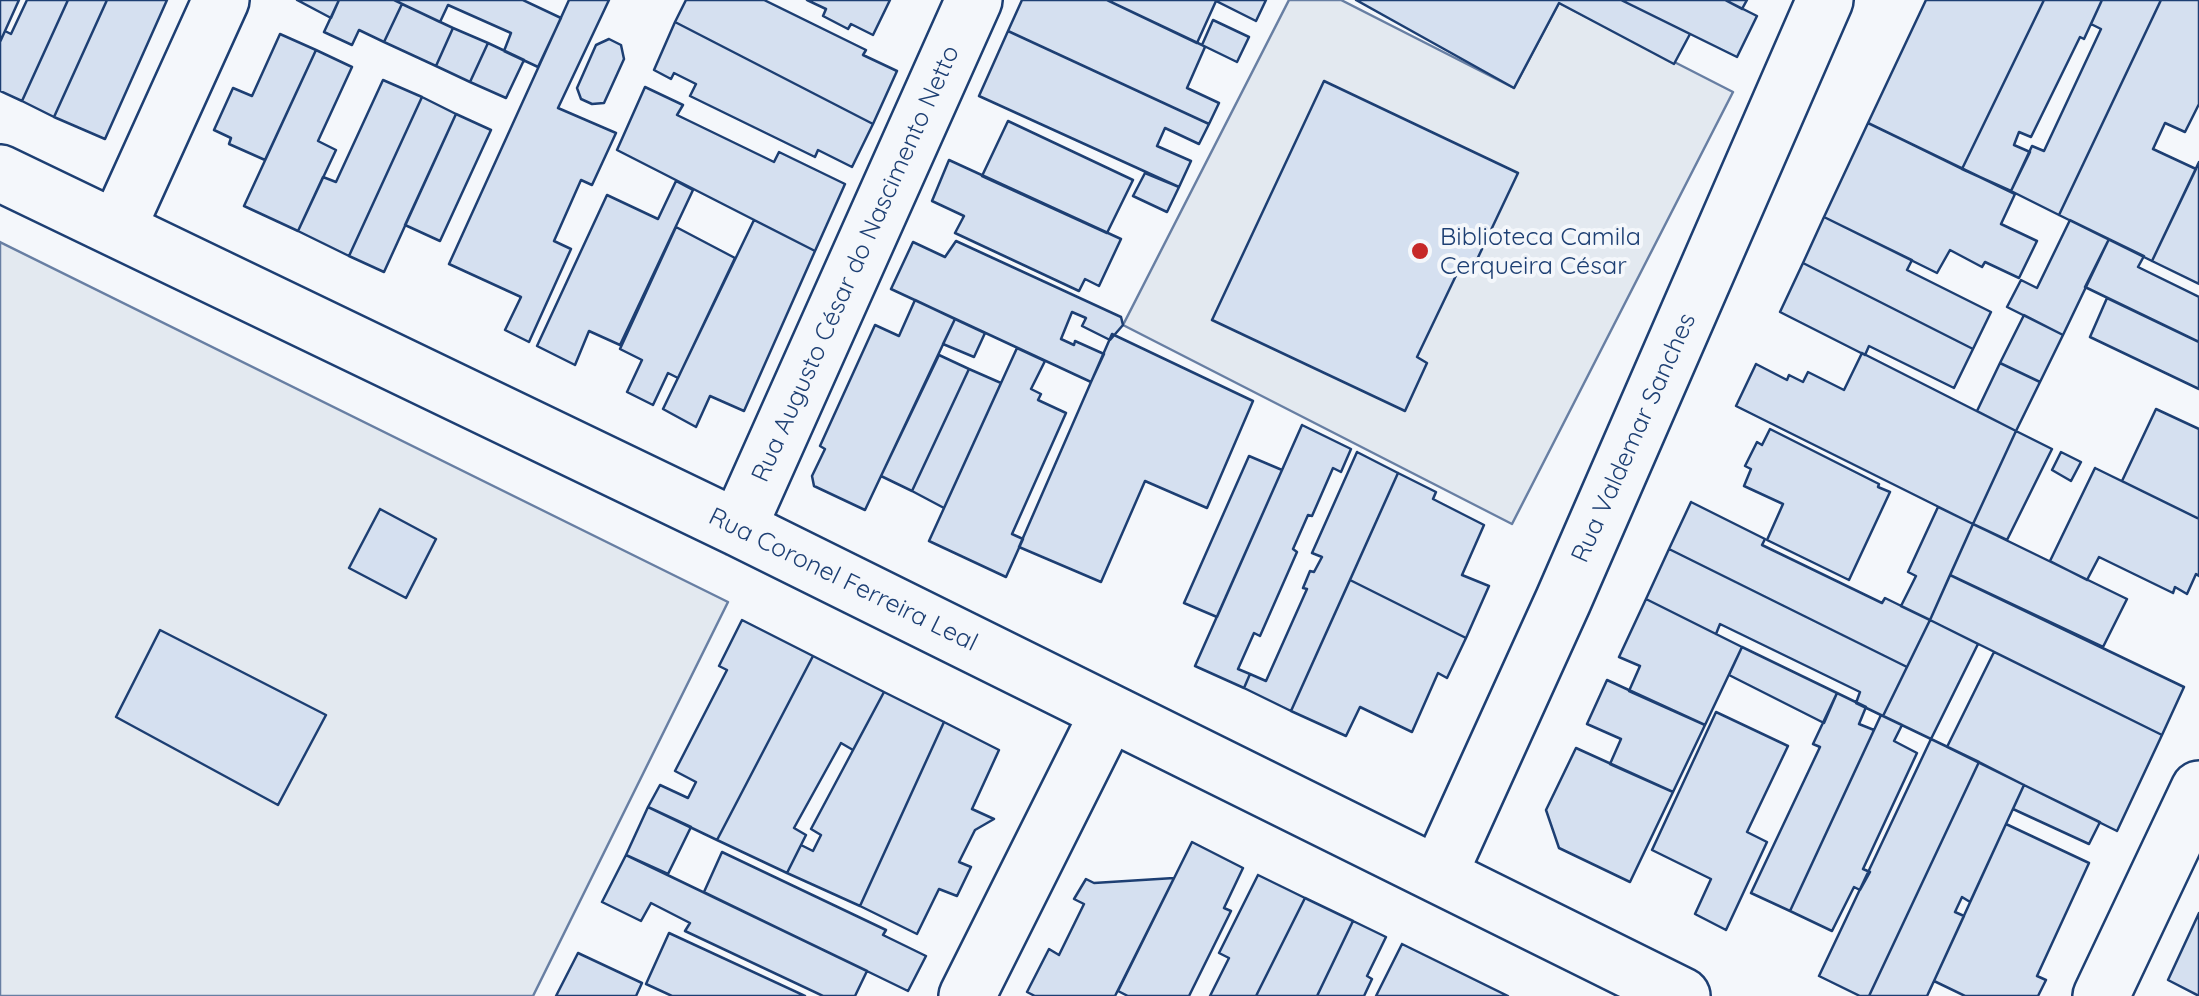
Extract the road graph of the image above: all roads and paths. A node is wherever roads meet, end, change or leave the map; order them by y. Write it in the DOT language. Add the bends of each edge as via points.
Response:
graph roads {
  1 [pos="220,0"];
  2 [pos="974,0"];
  3 [pos="1826,0"];
  4 [pos="0,173"];
  5 [pos="118,227"];
  6 [pos="738,528"];
  7 [pos="1109,712"];
  8 [pos="2199,789"];
  9 [pos="1439,874"];
  10 [pos="967,996"];
  11 [pos="1682,996"];
  12 [pos="2102,996"];
  1 -- 5 [label="street"];
  2 -- 6 [label="street, Rua Augusto César do Nascimento Netto"];
  3 -- 9 [label="street, Rua Valdemar Sanches"];
  4 -- 5 [label="street, Rua Coronel Ferreira Leal"];
  5 -- 6 [label="street, Rua Coronel Ferreira Leal"];
  6 -- 7 [label="street, Rua Coronel Ferreira Leal"];
  7 -- 9 [label="street, Rua Coronel Ferreira Leal"];
  7 -- 10 [label="street"];
  8 -- 12 [label="street"];
  9 -- 11 [label="street, Rua Coronel Ferreira Leal"];
}
